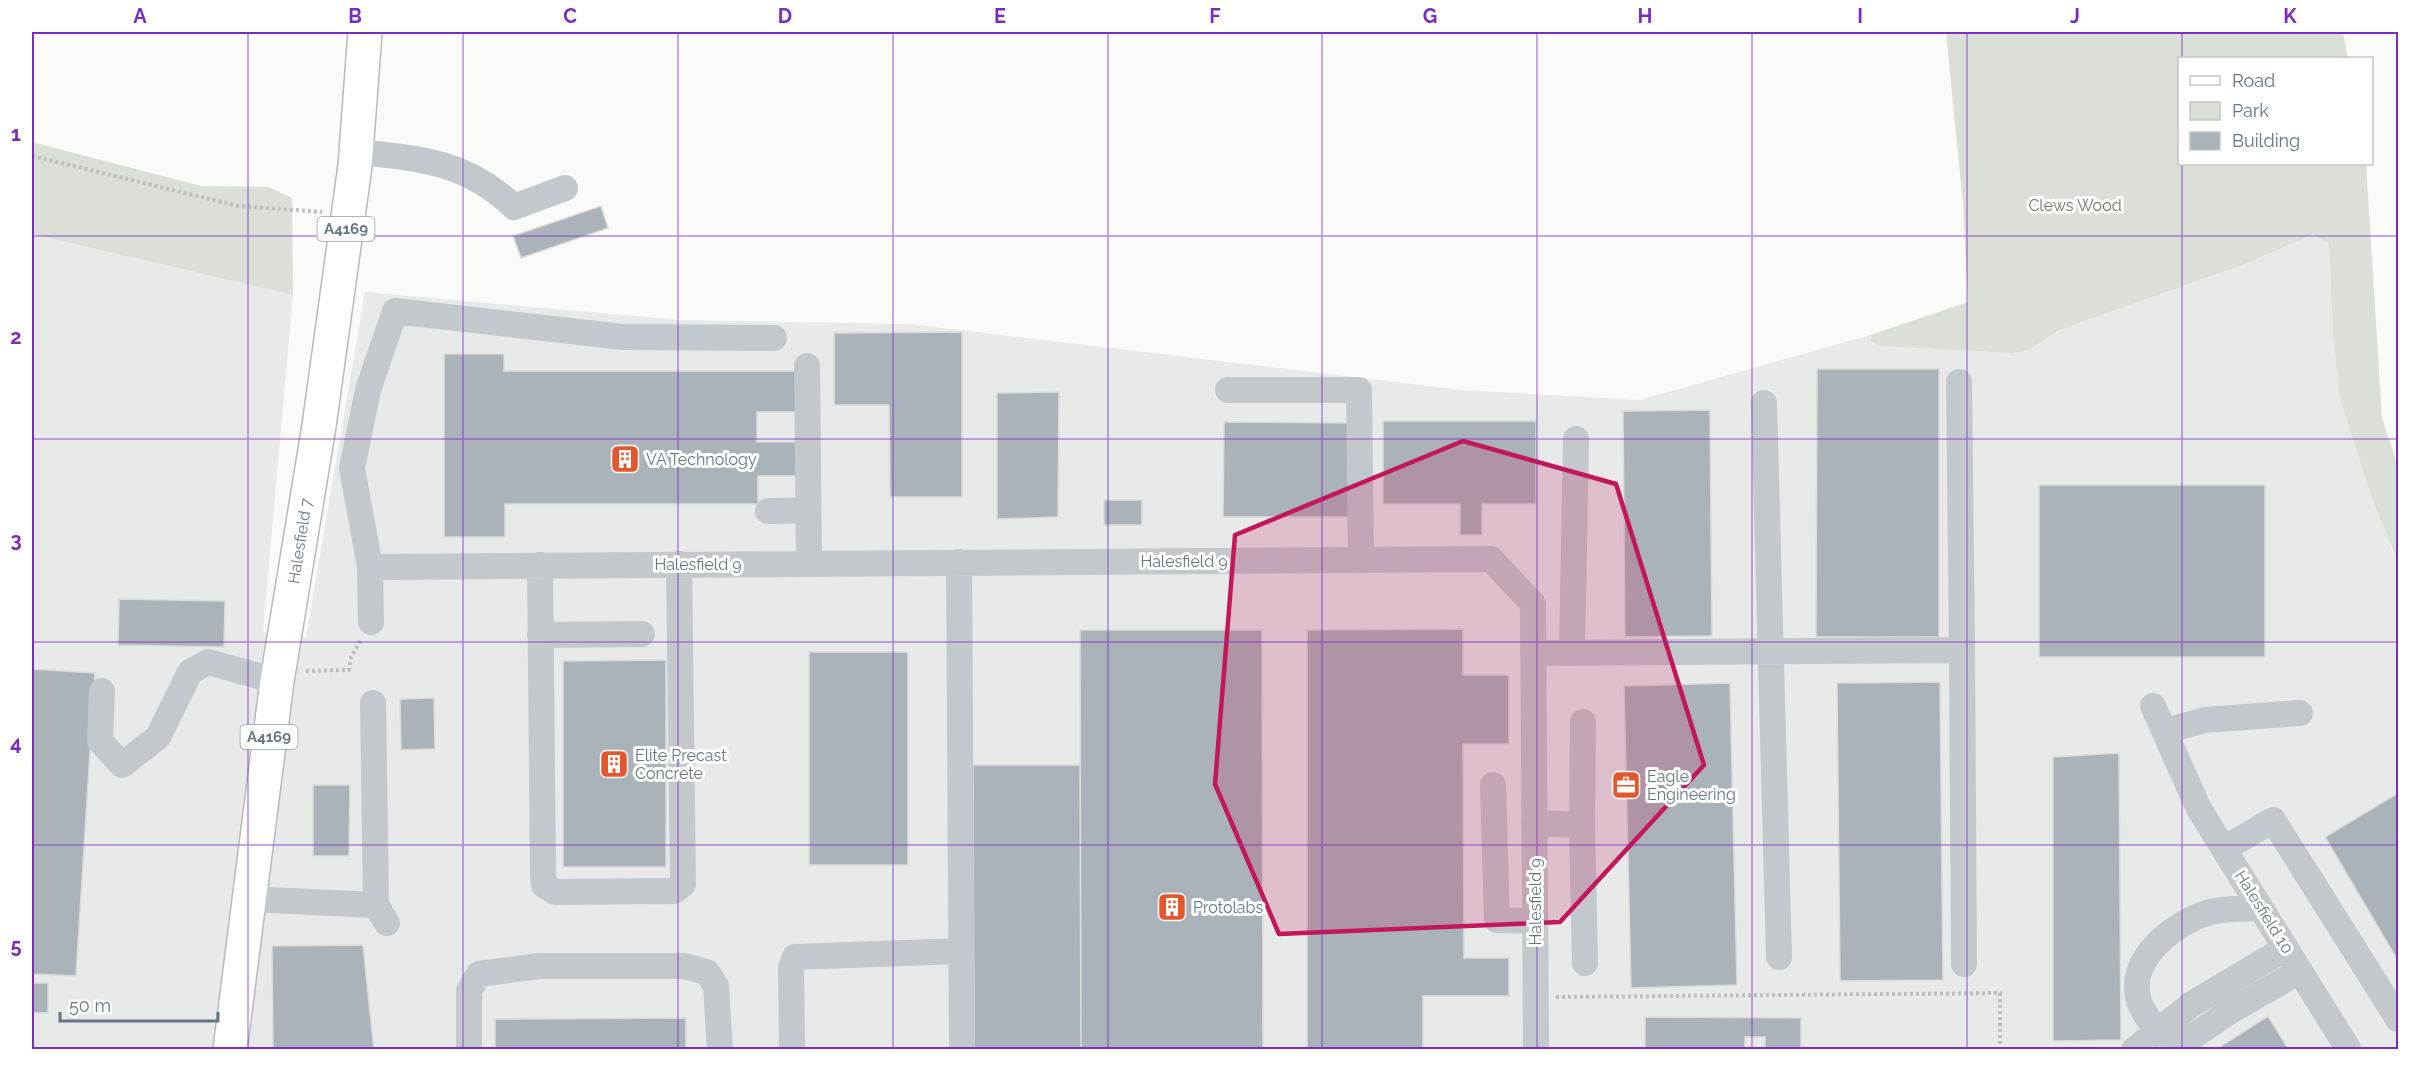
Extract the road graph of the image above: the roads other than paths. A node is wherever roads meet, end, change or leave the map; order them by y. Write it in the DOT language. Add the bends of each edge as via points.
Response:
graph roads {
  1 [pos="365,32"];
  2 [pos="356,152"];
  3 [pos="565,188"];
  4 [pos="774,338"];
  5 [pos="807,366"];
  6 [pos="1959,382"];
  7 [pos="1228,390"];
  8 [pos="1764,403"];
  9 [pos="1576,439"];
  10 [pos="808,510"];
  11 [pos="768,511"];
  12 [pos="1361,560"];
  13 [pos="959,562"];
  14 [pos="809,563"];
  15 [pos="679,564"];
  16 [pos="540,565"];
  17 [pos="370,567"];
  18 [pos="371,622"];
  19 [pos="642,634"];
  20 [pos="540,635"];
  21 [pos="1770,650"];
  22 [pos="1962,650"];
  23 [pos="1572,652"];
  24 [pos="1533,653"];
  25 [pos="277,681"];
  26 [pos="102,691"];
  27 [pos="373,702"];
  28 [pos="2153,705"];
  29 [pos="2300,713"];
  30 [pos="1583,722"];
  31 [pos="2165,731"];
  32 [pos="1492,785"];
  33 [pos="1534,823"];
  34 [pos="1582,825"];
  35 [pos="2224,849"];
  36 [pos="248,899"];
  37 [pos="2261,908"];
  38 [pos="1535,921"];
  39 [pos="2286,948"];
  40 [pos="961,951"];
  41 [pos="1779,957"];
  42 [pos="1585,963"];
  43 [pos="1964,964"];
  44 [pos="2300,971"];
  45 [pos="2398,1019"];
  46 [pos="2165,1041"];
  47 [pos="230,1050"];
  48 [pos="469,1050"];
  49 [pos="720,1050"];
  50 [pos="792,1050"];
  51 [pos="962,1050"];
  52 [pos="1536,1050"];
  53 [pos="2134,1050"];
  54 [pos="2349,1050"];
  1 -- 2 [label="main road, Halesfield 7 / A4169"];
  2 -- 3 [label="street" via="422,158 452,167 498,192 514,207"];
  2 -- 25 [label="main road, Halesfield 7 / A4169" via="319,426"];
  4 -- 17 [label="street" via="623,337 395,311 368,390 352,468"];
  5 -- 10 [label="street"];
  6 -- 22 [label="street"];
  7 -- 12 [label="street" via="1359,390"];
  8 -- 21 [label="street"];
  9 -- 23 [label="street"];
  10 -- 11 [label="street"];
  10 -- 14 [label="street"];
  12 -- 13 [label="street, Halesfield 9"];
  12 -- 24 [label="street, Halesfield 9" via="1491,559 1533,604"];
  13 -- 14 [label="street, Halesfield 9"];
  13 -- 40 [label="street"];
  14 -- 15 [label="street, Halesfield 9"];
  15 -- 16 [label="street, Halesfield 9"];
  15 -- 20 [label="street" via="684,876 680,889 555,892 544,885"];
  16 -- 17 [label="street, Halesfield 9"];
  16 -- 20 [label="street"];
  17 -- 18 [label="street"];
  19 -- 20 [label="street"];
  21 -- 22 [label="street"];
  21 -- 23 [label="street"];
  21 -- 41 [label="street"];
  22 -- 43 [label="street"];
  23 -- 24 [label="street"];
  24 -- 33 [label="street, Halesfield 9"];
  25 -- 26 [label="street" via="208,663 190,672 158,737 122,765 100,741"];
  25 -- 36 [label="main road, Halesfield 7 / A4169"];
  27 -- 36 [label="street" via="381,914"];
  28 -- 31 [label="street, Halesfield 10"];
  29 -- 31 [label="street" via="2205,720"];
  30 -- 34 [label="street"];
  31 -- 35 [label="street, Halesfield 10" via="2199,809"];
  32 -- 38 [label="street" via="1497,920"];
  33 -- 34 [label="street"];
  33 -- 38 [label="street, Halesfield 9"];
  34 -- 42 [label="street"];
  35 -- 37 [label="street, Halesfield 10"];
  35 -- 45 [label="street" via="2273,820"];
  36 -- 47 [label="main road, Halesfield 7 / A4169"];
  37 -- 39 [label="street, Halesfield 10"];
  37 -- 46 [label="street" via="2214,911 2187,920 2148,953 2140,969 2138,999"];
  38 -- 52 [label="street, Halesfield 9"];
  39 -- 44 [label="street, Halesfield 10"];
  39 -- 46 [label="street" via="2192,1004"];
  40 -- 50 [label="street" via="795,957 791,967"];
  40 -- 51 [label="street"];
  44 -- 46 [label="street" via="2229,1012"];
  44 -- 54 [label="street, Halesfield 10"];
  46 -- 53 [label="street"];
  48 -- 49 [label="street" via="469,991 479,974 539,966 684,966 707,972 716,986"];
}
